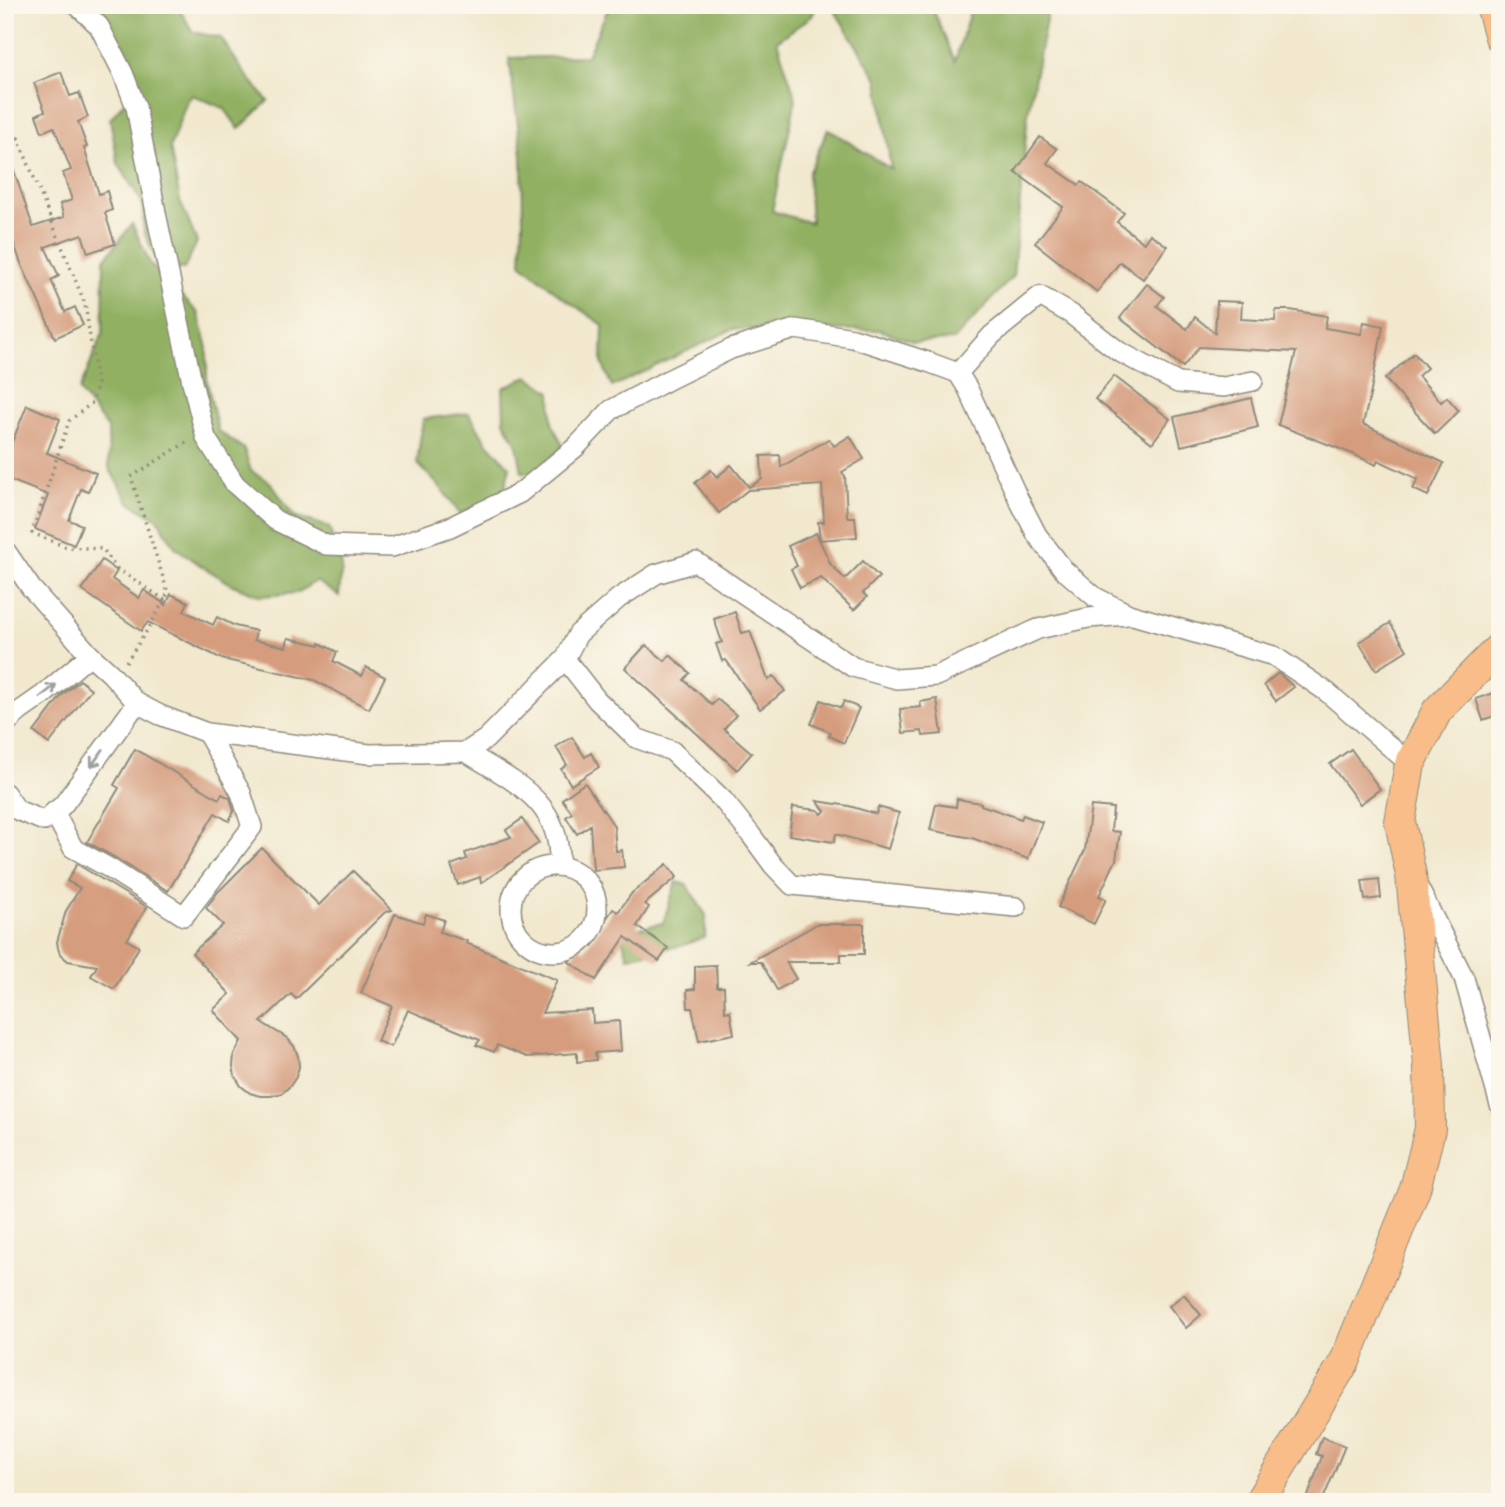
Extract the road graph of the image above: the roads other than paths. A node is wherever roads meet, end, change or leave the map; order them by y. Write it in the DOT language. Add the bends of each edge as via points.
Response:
graph roads {
  1 [pos="77,5"];
  2 [pos="1491,5"];
  3 [pos="1500,37"];
  4 [pos="958,373"];
  5 [pos="1253,381"];
  6 [pos="5,550"];
  7 [pos="1129,614"];
  8 [pos="1500,647"];
  9 [pos="90,655"];
  10 [pos="565,659"];
  11 [pos="137,703"];
  12 [pos="5,724"];
  13 [pos="207,733"];
  14 [pos="466,752"];
  15 [pos="1410,764"];
  16 [pos="5,793"];
  17 [pos="54,812"];
  18 [pos="559,866"];
  19 [pos="1411,875"];
  20 [pos="1016,906"];
  21 [pos="1500,1105"];
  22 [pos="1259,1502"];
  1 -- 4 [label="street" via="99,26 136,107 206,438 235,484 275,520 326,545 392,547 450,527 520,493 576,447 611,410 732,349 795,329 853,338"];
  2 -- 3 [label="main road"];
  4 -- 5 [label="street" via="992,335 1040,296 1118,351 1178,383 1224,387"];
  4 -- 7 [label="street" via="1037,535 1064,570 1095,597"];
  6 -- 9 [label="street" via="31,588"];
  7 -- 10 [label="street" via="1038,629 936,676 897,679 853,667 696,562 656,574 619,598 578,634"];
  7 -- 15 [label="street" via="1274,656 1327,692"];
  8 -- 15 [label="main road" via="1437,711"];
  9 -- 11 [label="street"];
  12 -- 9 [label="street, one-way"];
  10 -- 14 [label="street" via="486,739"];
  10 -- 20 [label="street" via="597,700 636,738 672,751 723,800 792,885"];
  11 -- 13 [label="street"];
  11 -- 17 [label="street, one-way"];
  13 -- 14 [label="street" via="369,754"];
  13 -- 17 [label="street" via="242,793 252,827 184,916 73,848"];
  14 -- 18 [label="street" via="528,791 551,819 560,848"];
  15 -- 19 [label="main road" via="1400,822"];
  16 -- 17 [label="street" via="17,810 44,821"];
  18 -- 18 [label="street" via="576,872 589,884 596,900 596,918 589,935 558,953 529,945 512,921 511,906 516,889 527,876"];
  19 -- 21 [label="street" via="1464,978"];
  19 -- 22 [label="main road" via="1429,1065 1430,1129 1415,1189 1345,1361"];
}
